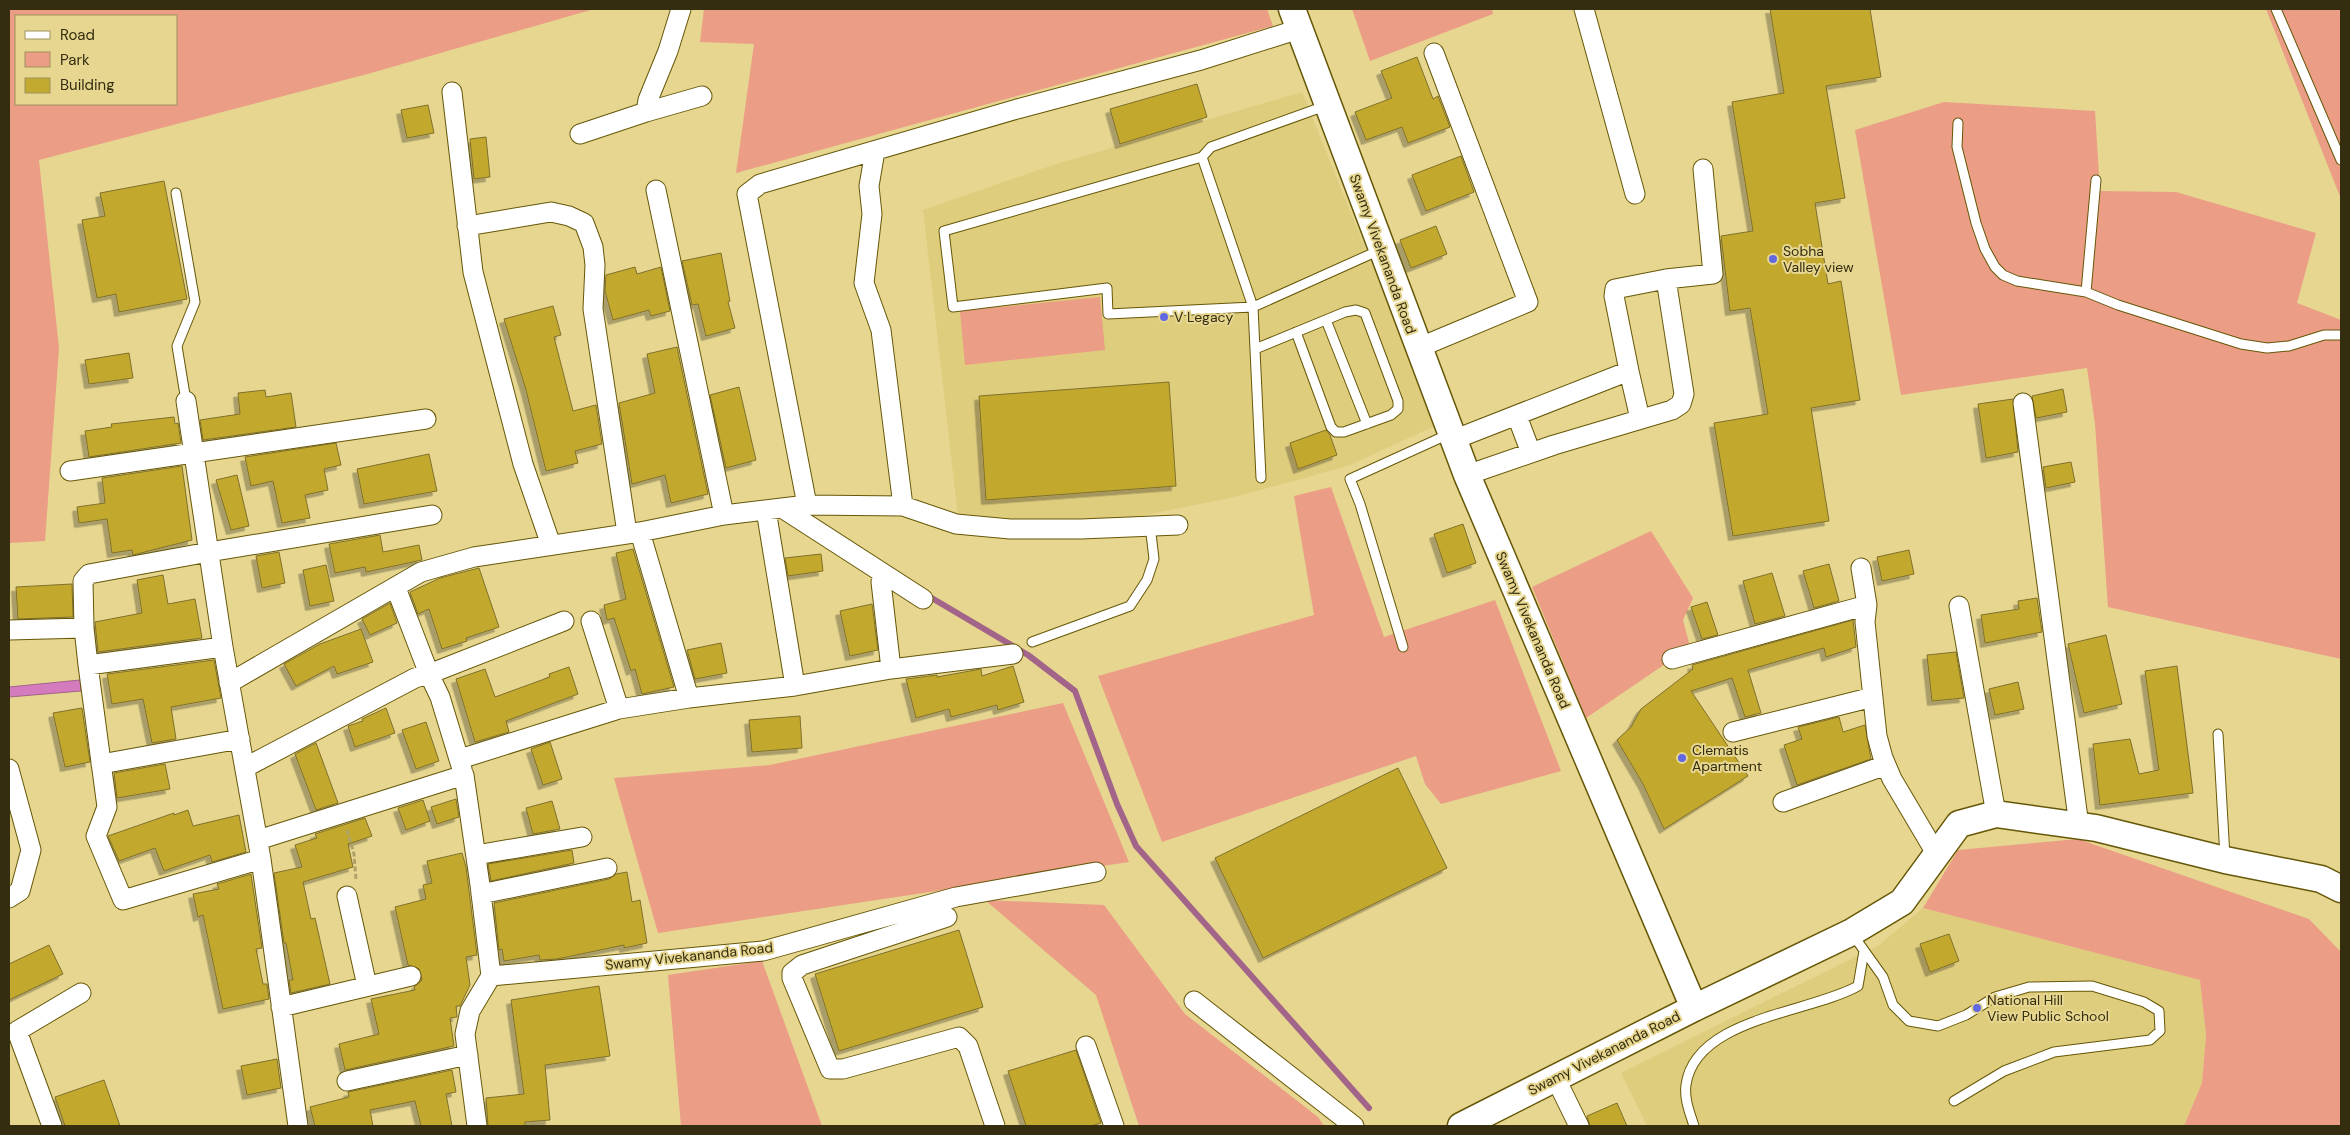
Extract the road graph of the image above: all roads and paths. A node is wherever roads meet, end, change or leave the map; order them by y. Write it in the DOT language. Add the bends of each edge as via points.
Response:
graph roads {
  1 [pos="681,9"];
  2 [pos="1584,9"];
  3 [pos="2276,9"];
  4 [pos="1296,19"];
  5 [pos="1434,53"];
  6 [pos="452,92"];
  7 [pos="702,96"];
  8 [pos="1328,105"];
  9 [pos="646,112"];
  10 [pos="1958,123"];
  11 [pos="580,134"];
  12 [pos="875,151"];
  13 [pos="1202,158"];
  14 [pos="2341,160"];
  15 [pos="1704,169"];
  16 [pos="2096,180"];
  17 [pos="656,190"];
  18 [pos="176,193"];
  19 [pos="1636,194"];
  20 [pos="467,226"];
  21 [pos="1382,249"];
  22 [pos="1666,279"];
  23 [pos="2086,292"];
  24 [pos="1253,307"];
  25 [pos="1326,320"];
  26 [pos="1296,332"];
  27 [pos="2341,335"];
  28 [pos="1418,348"];
  29 [pos="1255,349"];
  30 [pos="1629,371"];
  31 [pos="186,401"];
  32 [pos="2023,403"];
  33 [pos="1517,416"];
  34 [pos="426,419"];
  35 [pos="1640,420"];
  36 [pos="1366,424"];
  37 [pos="1452,436"];
  38 [pos="1532,453"];
  39 [pos="194,454"];
  40 [pos="70,471"];
  41 [pos="1467,474"];
  42 [pos="1261,478"];
  43 [pos="807,505"];
  44 [pos="903,506"];
  45 [pos="774,509"];
  46 [pos="724,515"];
  47 [pos="432,516"];
  48 [pos="1178,524"];
  49 [pos="1150,525"];
  50 [pos="633,533"];
  51 [pos="551,545"];
  52 [pos="209,552"];
  53 [pos="1861,568"];
  54 [pos="881,582"];
  55 [pos="396,588"];
  56 [pos="923,599"];
  57 [pos="1867,605"];
  58 [pos="1959,606"];
  59 [pos="564,621"];
  60 [pos="591,621"];
  61 [pos="84,628"];
  62 [pos="9,630"];
  63 [pos="1032,642"];
  64 [pos="1404,646"];
  65 [pos="223,647"];
  66 [pos="1013,654"];
  67 [pos="1672,659"];
  68 [pos="88,666"];
  69 [pos="891,669"];
  70 [pos="429,674"];
  71 [pos="229,683"];
  72 [pos="795,686"];
  73 [pos="1873,697"];
  74 [pos="689,698"];
  75 [pos="619,710"];
  76 [pos="1733,732"];
  77 [pos="2218,734"];
  78 [pos="240,739"];
  79 [pos="101,764"];
  80 [pos="1886,765"];
  81 [pos="246,767"];
  82 [pos="462,767"];
  83 [pos="9,769"];
  84 [pos="1783,802"];
  85 [pos="342,813"];
  86 [pos="1996,814"];
  87 [pos="2078,826"];
  88 [pos="582,837"];
  89 [pos="258,840"];
  90 [pos="476,855"];
  91 [pos="1937,855"];
  92 [pos="261,859"];
  93 [pos="2225,860"];
  94 [pos="607,868"];
  95 [pos="1096,872"];
  96 [pos="2341,888"];
  97 [pos="482,894"];
  98 [pos="347,896"];
  99 [pos="9,898"];
  100 [pos="947,918"];
  101 [pos="1858,942"];
  102 [pos="411,976"];
  103 [pos="490,976"];
  104 [pos="367,986"];
  105 [pos="81,993"];
  106 [pos="1194,1001"];
  107 [pos="282,1007"];
  108 [pos="1694,1008"];
  109 [pos="1086,1046"];
  110 [pos="468,1055"];
  111 [pos="1555,1077"];
  112 [pos="347,1081"];
  113 [pos="1954,1101"];
  114 [pos="52,1126"];
  115 [pos="298,1126"];
  116 [pos="477,1126"];
  117 [pos="995,1126"];
  118 [pos="1114,1126"];
  119 [pos="1354,1126"];
  120 [pos="1464,1126"];
  121 [pos="1579,1126"];
  122 [pos="1694,1126"];
  1 -- 9 [label="street"];
  2 -- 19 [label="street"];
  3 -- 14 [label="lane"];
  4 -- 8 [label="street, Swamy Vivekananda Road"];
  4 -- 12 [label="street" via="1201,60"];
  5 -- 28 [label="street" via="1528,302"];
  6 -- 20 [label="street"];
  7 -- 9 [label="street"];
  8 -- 13 [label="lane" via="1211,146"];
  8 -- 21 [label="street, Swamy Vivekananda Road"];
  9 -- 11 [label="street"];
  10 -- 23 [label="lane" via="1957,147 1976,223 1995,267 2017,281"];
  12 -- 43 [label="street" via="760,184 747,194"];
  12 -- 44 [label="street" via="869,186 872,214 864,283 880,330"];
  13 -- 24 [label="lane"];
  13 -- 24 [label="lane" via="944,231 953,307 1107,288 1108,314"];
  15 -- 22 [label="street" via="1713,274"];
  16 -- 23 [label="lane"];
  17 -- 46 [label="street"];
  18 -- 31 [label="lane" via="195,302 177,346"];
  20 -- 50 [label="street" via="551,212 584,224 593,247 595,265 592,310"];
  20 -- 51 [label="street" via="473,272 491,343 523,464"];
  21 -- 24 [label="lane"];
  21 -- 28 [label="street, Swamy Vivekananda Road"];
  22 -- 30 [label="street" via="1615,289"];
  22 -- 35 [label="street" via="1684,394 1681,404 1672,410"];
  23 -- 27 [label="lane" via="2241,344 2266,348 2289,346 2324,335"];
  24 -- 29 [label="lane"];
  25 -- 26 [label="lane"];
  25 -- 36 [label="lane"];
  25 -- 36 [label="lane" via="1356,310 1365,313 1398,401 1398,409 1391,415"];
  26 -- 29 [label="lane"];
  26 -- 36 [label="lane" via="1331,427 1336,432 1344,432"];
  28 -- 37 [label="street, Swamy Vivekananda Road"];
  29 -- 42 [label="lane"];
  30 -- 33 [label="street"];
  30 -- 35 [label="street"];
  31 -- 39 [label="street"];
  32 -- 87 [label="street"];
  33 -- 37 [label="street"];
  33 -- 38 [label="street"];
  34 -- 39 [label="street"];
  35 -- 38 [label="street"];
  37 -- 41 [label="street, Swamy Vivekananda Road"];
  37 -- 64 [label="lane" via="1350,479"];
  38 -- 41 [label="street"];
  39 -- 40 [label="street"];
  39 -- 52 [label="street"];
  41 -- 108 [label="street, Swamy Vivekananda Road"];
  43 -- 44 [label="street"];
  43 -- 45 [label="street"];
  44 -- 49 [label="street" via="956,524 1010,529"];
  45 -- 46 [label="street"];
  45 -- 56 [label="street"];
  45 -- 72 [label="street"];
  46 -- 50 [label="street"];
  47 -- 52 [label="street"];
  48 -- 49 [label="street"];
  49 -- 63 [label="lane" via="1154,560 1130,606"];
  50 -- 51 [label="street"];
  50 -- 74 [label="street"];
  51 -- 55 [label="street" via="474,557 420,572"];
  52 -- 61 [label="street" via="89,574 84,581"];
  52 -- 65 [label="street"];
  53 -- 57 [label="street"];
  54 -- 69 [label="street"];
  55 -- 70 [label="street"];
  55 -- 71 [label="street"];
  57 -- 67 [label="street"];
  57 -- 73 [label="street" via="1865,622"];
  58 -- 86 [label="street"];
  59 -- 70 [label="street"];
  60 -- 75 [label="street"];
  61 -- 62 [label="street"];
  61 -- 68 [label="street"];
  65 -- 68 [label="street"];
  65 -- 71 [label="street"];
  66 -- 69 [label="street"];
  68 -- 79 [label="street"];
  69 -- 72 [label="street"];
  70 -- 81 [label="street" via="415,678"];
  70 -- 82 [label="street" via="440,697"];
  71 -- 78 [label="street"];
  72 -- 74 [label="street"];
  73 -- 76 [label="street"];
  73 -- 80 [label="street" via="1877,736"];
  74 -- 75 [label="street"];
  75 -- 82 [label="street"];
  77 -- 93 [label="lane"];
  78 -- 79 [label="street"];
  78 -- 81 [label="street"];
  79 -- 92 [label="street" via="107,807 96,836 123,900"];
  80 -- 84 [label="street"];
  80 -- 91 [label="street"];
  81 -- 89 [label="street"];
  82 -- 85 [label="street"];
  82 -- 90 [label="street"];
  83 -- 99 [label="street" via="31,850 20,891"];
  85 -- 89 [label="street"];
  85 -- 98 [label="path" via="356,871 356,880"];
  86 -- 87 [label="street"];
  86 -- 91 [label="street" via="1959,824"];
  87 -- 93 [label="street"];
  88 -- 90 [label="street"];
  89 -- 92 [label="street"];
  90 -- 97 [label="street"];
  91 -- 101 [label="street" via="1902,902"];
  92 -- 107 [label="street"];
  93 -- 96 [label="street" via="2321,879"];
  94 -- 97 [label="street"];
  95 -- 103 [label="street, Swamy Vivekananda Road" via="956,897 764,951"];
  97 -- 103 [label="street"];
  98 -- 104 [label="street"];
  100 -- 117 [label="street" via="802,965 792,973 792,978 830,1069 843,1069 959,1037 968,1046"];
  101 -- 108 [label="street"];
  101 -- 113 [label="lane" via="1883,978 1893,1005 1909,1021 1938,1026 1966,1015 1994,997 2029,987 2092,986 2144,1002 2159,1011 2160,1031 2150,1040 2054,1052 2004,1071"];
  101 -- 122 [label="lane" via="1858,986 1744,1027 1706,1048 1691,1069 1686,1086"];
  102 -- 104 [label="street"];
  103 -- 110 [label="street" via="470,1011 465,1034"];
  104 -- 107 [label="street"];
  105 -- 114 [label="street" via="17,1031"];
  106 -- 119 [label="street"];
  107 -- 115 [label="street"];
  108 -- 111 [label="street, Swamy Vivekananda Road"];
  109 -- 118 [label="street"];
  110 -- 112 [label="street"];
  110 -- 116 [label="street"];
  111 -- 120 [label="street, Swamy Vivekananda Road"];
  111 -- 121 [label="street"];
}
